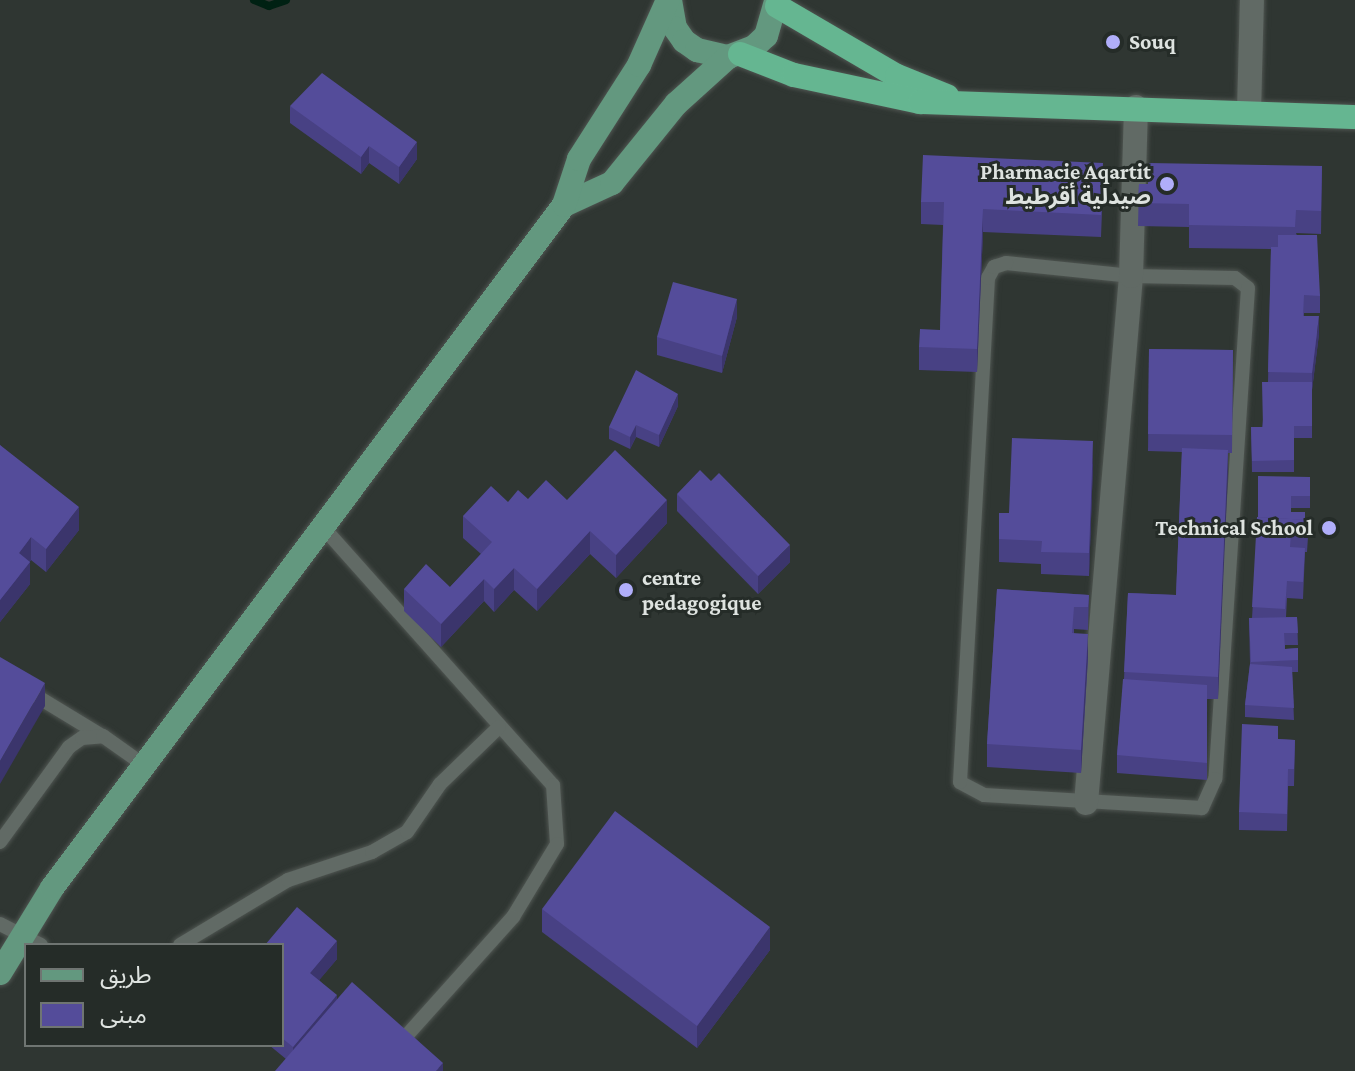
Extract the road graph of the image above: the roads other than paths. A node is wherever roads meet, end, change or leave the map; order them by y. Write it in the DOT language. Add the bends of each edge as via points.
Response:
graph roads {
  1 [pos="669,0"];
  2 [pos="1252,0"];
  3 [pos="776,3"];
  4 [pos="734,56"];
  5 [pos="964,103"];
  6 [pos="1136,107"];
  7 [pos="1249,112"];
  8 [pos="1355,117"];
  9 [pos="564,205"];
  10 [pos="1131,276"];
  11 [pos="322,526"];
  12 [pos="0,674"];
  13 [pos="499,727"];
  14 [pos="103,736"];
  15 [pos="144,765"];
  16 [pos="1086,803"];
  17 [pos="0,842"];
  18 [pos="0,924"];
  19 [pos="31,942"];
  20 [pos="183,943"];
  21 [pos="24,949"];
  22 [pos="0,973"];
  23 [pos="407,1035"];
  1 -- 4 [label="main road" via="684,41 697,50"];
  1 -- 9 [label="main road" via="639,65 579,159"];
  2 -- 7 [label="street"];
  3 -- 4 [label="main road" via="766,36"];
  3 -- 5 [label="highway" via="897,76"];
  4 -- 5 [label="highway" via="865,91 920,102"];
  4 -- 9 [label="main road" via="676,104 612,183"];
  5 -- 6 [label="highway"];
  6 -- 7 [label="highway"];
  6 -- 10 [label="street"];
  7 -- 8 [label="highway"];
  9 -- 11 [label="main road"];
  10 -- 16 [label="street"];
  10 -- 16 [label="lane" via="1235,278 1248,288 1215,779 1209,802 1192,811"];
  10 -- 16 [label="lane" via="1006,263 994,267 988,278 960,782 984,795"];
  11 -- 13 [label="lane"];
  11 -- 15 [label="main road"];
  12 -- 14 [label="lane"];
  13 -- 20 [label="lane" via="440,784 407,832 372,852 288,880"];
  13 -- 23 [label="lane" via="553,785 557,844 513,917"];
  14 -- 15 [label="lane"];
  14 -- 17 [label="lane" via="82,738 69,747"];
  15 -- 19 [label="main road"];
  18 -- 19 [label="lane"];
  21 -- 22 [label="main road"];
}
